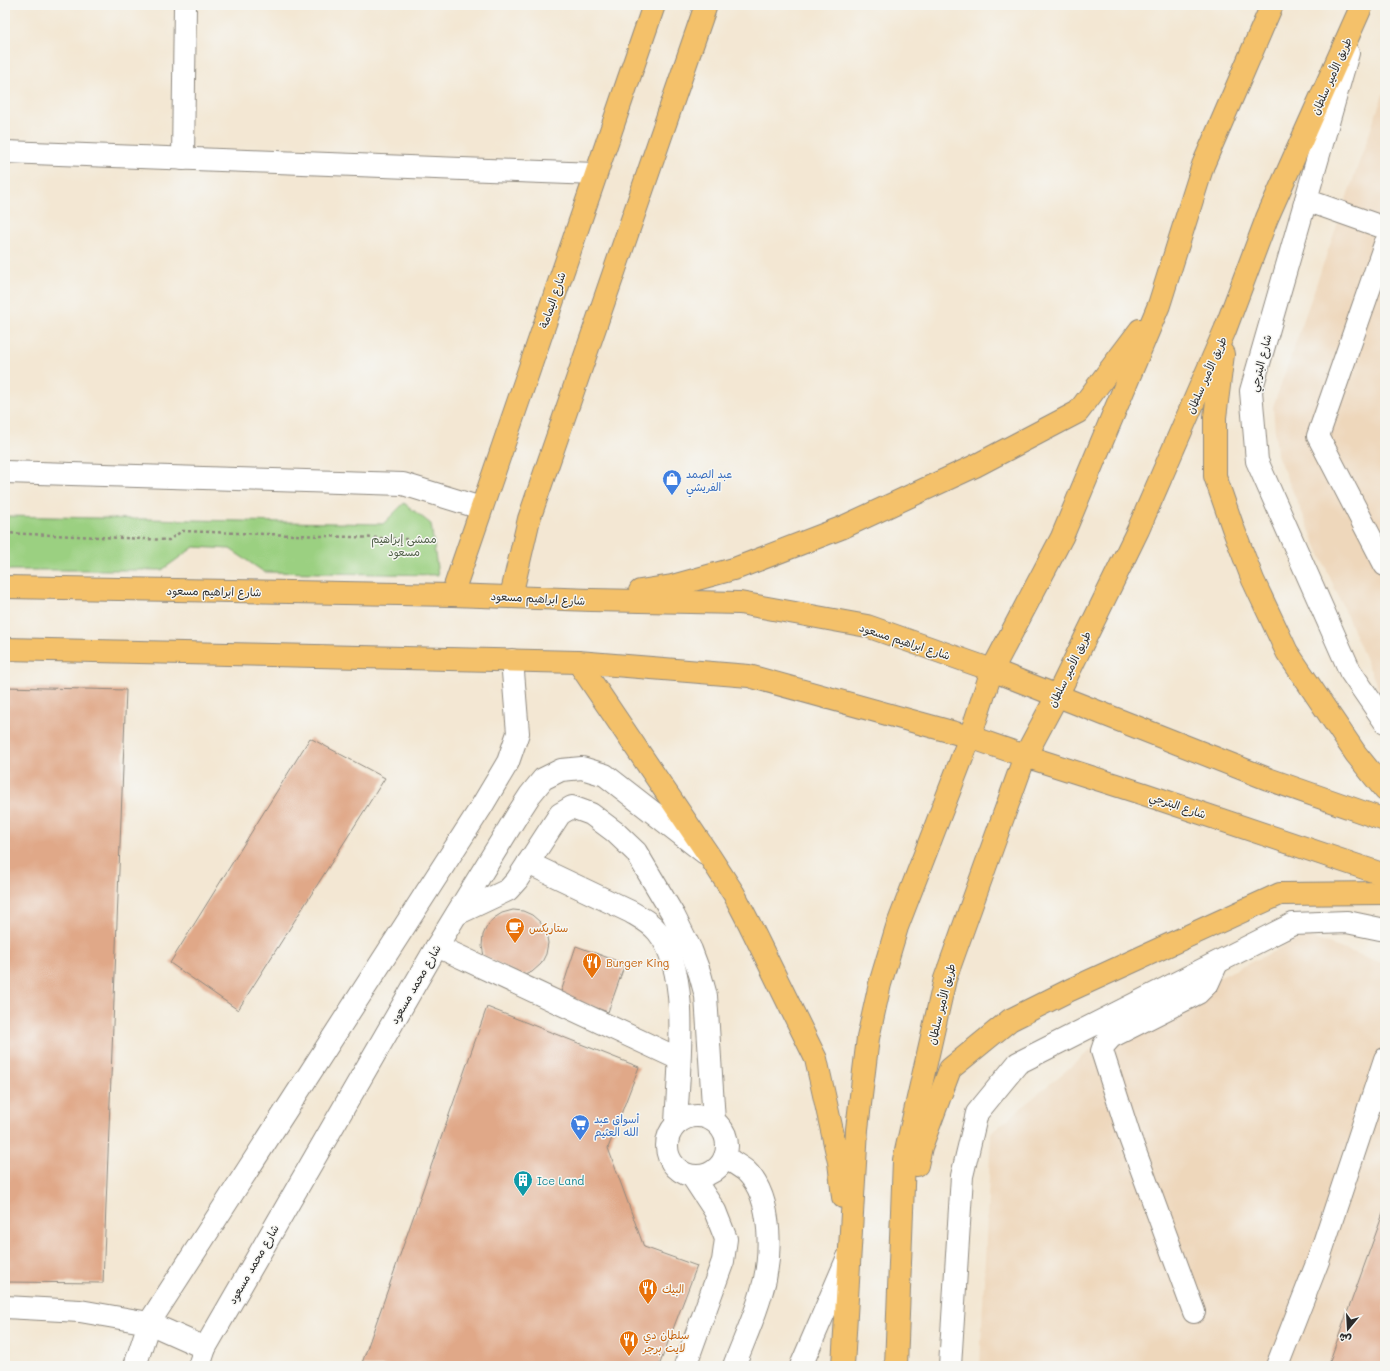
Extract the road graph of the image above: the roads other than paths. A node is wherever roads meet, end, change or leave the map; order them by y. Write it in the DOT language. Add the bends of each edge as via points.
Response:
graph roads {
  1 [pos="185,5"];
  2 [pos="654,5"];
  3 [pos="706,5"];
  4 [pos="1272,5"];
  5 [pos="1361,7"];
  6 [pos="5,152"];
  7 [pos="183,159"];
  8 [pos="595,174"];
  9 [pos="1306,200"];
  10 [pos="1385,228"];
  11 [pos="1385,244"];
  12 [pos="1159,305"];
  13 [pos="1225,330"];
  14 [pos="5,472"];
  15 [pos="481,508"];
  16 [pos="1385,565"];
  17 [pos="5,587"];
  18 [pos="452,594"];
  19 [pos="511,596"];
  20 [pos="592,600"];
  21 [pos="5,649"];
  22 [pos="512,660"];
  23 [pos="578,662"];
  24 [pos="992,670"];
  25 [pos="1056,696"];
  26 [pos="1385,722"];
  27 [pos="970,737"];
  28 [pos="1024,756"];
  29 [pos="1385,790"];
  30 [pos="1385,820"];
  31 [pos="710,856"];
  32 [pos="528,862"];
  33 [pos="1385,875"];
  34 [pos="1385,893"];
  35 [pos="457,914"];
  36 [pos="1385,930"];
  37 [pos="437,946"];
  38 [pos="1217,963"];
  39 [pos="679,1059"];
  40 [pos="1385,1059"];
  41 [pos="714,1121"];
  42 [pos="676,1124"];
  43 [pos="725,1158"];
  44 [pos="692,1176"];
  45 [pos="901,1244"];
  46 [pos="850,1254"];
  47 [pos="5,1307"];
  48 [pos="1194,1312"];
  49 [pos="149,1323"];
  50 [pos="202,1357"];
  51 [pos="135,1366"];
  52 [pos="684,1366"];
  53 [pos="734,1366"];
  54 [pos="801,1366"];
  55 [pos="843,1366"];
  56 [pos="896,1366"];
  57 [pos="950,1366"];
  58 [pos="1277,1366"];
  1 -- 7 [label="street"];
  2 -- 8 [label="main road, شارع اليمامة"];
  3 -- 19 [label="main road" via="529,519"];
  4 -- 12 [label="main road" via="1203,165"];
  5 -- 9 [label="street, شارع البترجي"];
  5 -- 13 [label="main road, طريق الأمير سلطان" via="1267,218"];
  6 -- 7 [label="street"];
  7 -- 8 [label="street"];
  8 -- 15 [label="main road, شارع اليمامة"];
  9 -- 10 [label="street"];
  9 -- 26 [label="street, شارع البترجي" via="1251,391 1258,461 1350,671"];
  11 -- 16 [label="street" via="1318,436"];
  12 -- 20 [label="main road" via="1078,412 975,466 841,528 737,568 672,586"];
  12 -- 24 [label="main road" via="1062,537"];
  13 -- 25 [label="main road, طريق الأمير سلطان" via="1138,530"];
  13 -- 29 [label="main road" via="1215,417 1215,476 1233,528 1253,580 1287,652 1356,754"];
  14 -- 15 [label="street" via="404,484"];
  15 -- 18 [label="main road, شارع اليمامة"];
  17 -- 18 [label="main road, شارع ابراهيم مسعود"];
  18 -- 19 [label="main road, شارع ابراهيم مسعود"];
  19 -- 20 [label="main road, شارع ابراهيم مسعود"];
  20 -- 24 [label="main road, شارع ابراهيم مسعود" via="747,604 867,626"];
  21 -- 22 [label="main road"];
  22 -- 23 [label="main road"];
  22 -- 49 [label="street" via="518,733 508,762 476,816"];
  23 -- 27 [label="main road" via="749,676"];
  23 -- 31 [label="main road"];
  24 -- 25 [label="main road, شارع ابراهيم مسعود"];
  24 -- 27 [label="main road"];
  25 -- 28 [label="main road, طريق الأمير سلطان"];
  25 -- 30 [label="main road"];
  27 -- 28 [label="main road, شارع البترجي"];
  27 -- 46 [label="main road" via="897,927 880,984 868,1038 857,1129"];
  28 -- 33 [label="main road, شارع البترجي" via="1152,796"];
  28 -- 45 [label="main road, طريق الأمير سلطان" via="945,979 904,1160"];
  31 -- 35 [label="street, شارع محمد مسعود" via="605,775 582,768 561,770 543,779 530,795"];
  31 -- 46 [label="main road" via="750,923 816,1059 839,1162"];
  32 -- 35 [label="street" via="508,890"];
  32 -- 39 [label="street" via="646,920 658,932 669,951 677,978 681,1015"];
  32 -- 41 [label="street" via="560,814 572,807 591,814 636,852 674,916 700,974 706,996"];
  34 -- 45 [label="main road" via="1280,894 1010,1020 950,1069 921,1147"];
  35 -- 37 [label="street, شارع محمد مسعود"];
  36 -- 38 [label="street" via="1347,922 1293,924"];
  37 -- 39 [label="street"];
  37 -- 50 [label="street, شارع محمد مسعود"];
  38 -- 48 [label="street" via="1204,989 1111,1037 1102,1051 1130,1138"];
  38 -- 57 [label="street" via="1018,1063 977,1113 962,1176"];
  39 -- 42 [label="street"];
  40 -- 58 [label="street" via="1318,1260"];
  41 -- 42 [label="street" via="701,1116 688,1117"];
  41 -- 43 [label="street" via="724,1131 727,1144"];
  42 -- 44 [label="street" via="668,1135 666,1148 670,1162 679,1171"];
  43 -- 44 [label="street" via="718,1169 706,1176"];
  43 -- 53 [label="street" via="745,1171 756,1184 765,1205 768,1230 767,1262 762,1293"];
  44 -- 52 [label="street" via="715,1211 726,1239 723,1262"];
  45 -- 56 [label="main road, طريق الأمير سلطان"];
  46 -- 54 [label="street"];
  46 -- 55 [label="main road"];
  47 -- 49 [label="street" via="80,1311"];
  49 -- 50 [label="street"];
  49 -- 51 [label="street"];
}
